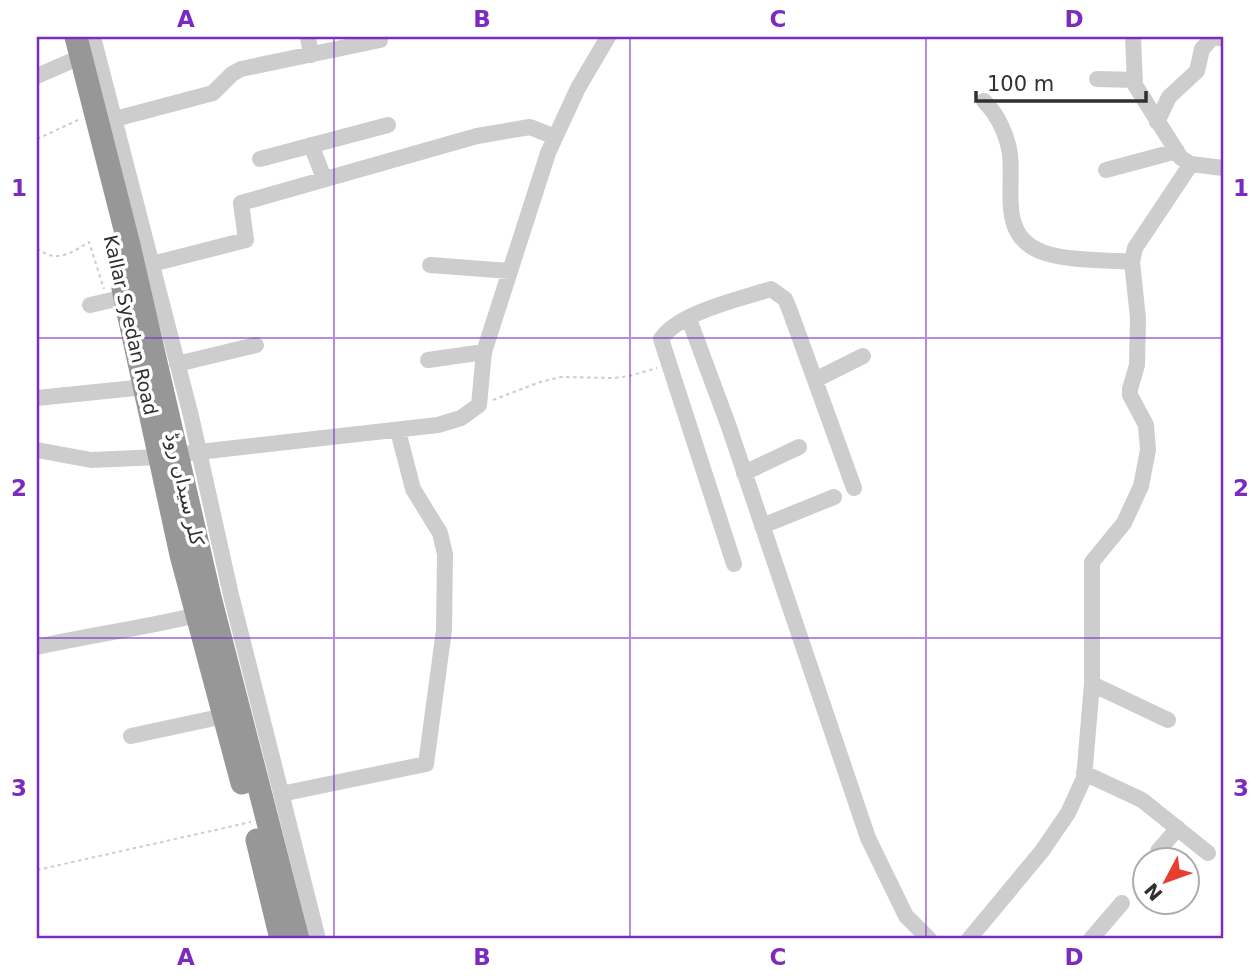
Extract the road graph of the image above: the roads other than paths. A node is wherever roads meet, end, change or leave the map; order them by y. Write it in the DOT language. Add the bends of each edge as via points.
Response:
graph roads {
  1 [pos="62,37"];
  2 [pos="76,37"];
  3 [pos="93,37"];
  4 [pos="308,37"];
  5 [pos="608,37"];
  6 [pos="1133,37"];
  7 [pos="1223,39"];
  8 [pos="380,40"];
  9 [pos="311,55"];
  10 [pos="69,62"];
  11 [pos="37,76"];
  12 [pos="1097,79"];
  13 [pos="1135,80"];
  14 [pos="984,101"];
  15 [pos="115,119"];
  16 [pos="1157,122"];
  17 [pos="388,125"];
  18 [pos="555,137"];
  19 [pos="311,145"];
  20 [pos="1177,151"];
  21 [pos="260,159"];
  22 [pos="1191,164"];
  23 [pos="1223,168"];
  24 [pos="1106,170"];
  25 [pos="324,178"];
  26 [pos="1132,262"];
  27 [pos="152,264"];
  28 [pos="430,265"];
  29 [pos="510,271"];
  30 [pos="117,299"];
  31 [pos="90,305"];
  32 [pos="689,319"];
  33 [pos="256,345"];
  34 [pos="484,352"];
  35 [pos="863,356"];
  36 [pos="428,360"];
  37 [pos="177,364"];
  38 [pos="815,380"];
  39 [pos="145,387"];
  40 [pos="37,398"];
  41 [pos="398,431"];
  42 [pos="799,447"];
  43 [pos="37,450"];
  44 [pos="179,455"];
  45 [pos="744,474"];
  46 [pos="854,488"];
  47 [pos="834,497"];
  48 [pos="762,526"];
  49 [pos="734,564"];
  50 [pos="197,615"];
  51 [pos="37,647"];
  52 [pos="1091,684"];
  53 [pos="224,716"];
  54 [pos="1168,720"];
  55 [pos="131,736"];
  56 [pos="1084,773"];
  57 [pos="281,794"];
  58 [pos="1178,828"];
  59 [pos="1162,846"];
  60 [pos="1209,853"];
  61 [pos="1122,903"];
  62 [pos="281,939"];
  63 [pos="298,939"];
  64 [pos="318,939"];
  65 [pos="929,939"];
  66 [pos="970,939"];
  67 [pos="1091,939"];
  1 -- 10 [label="highway, Kallar Syedan Road"];
  2 -- 44 [label="highway, کلر سیداں روڈ"];
  3 -- 15 [label="street"];
  4 -- 9 [label="street"];
  5 -- 18 [label="street"];
  6 -- 13 [label="street"];
  7 -- 16 [label="street" via="1213,37 1202,48 1198,71 1169,97"];
  8 -- 9 [label="street"];
  9 -- 15 [label="street" via="241,69 213,93"];
  10 -- 11 [label="street"];
  10 -- 30 [label="highway, Kallar Syedan Road"];
  12 -- 13 [label="street"];
  13 -- 16 [label="street"];
  14 -- 26 [label="street" via="1007,140 1010,200 1023,241 1048,254"];
  15 -- 27 [label="street"];
  16 -- 20 [label="street"];
  17 -- 19 [label="street"];
  18 -- 25 [label="street" via="530,127 490,134"];
  18 -- 29 [label="street"];
  19 -- 21 [label="street"];
  19 -- 25 [label="street"];
  20 -- 22 [label="street"];
  20 -- 24 [label="street"];
  22 -- 23 [label="street"];
  22 -- 26 [label="street" via="1135,248"];
  25 -- 27 [label="street" via="241,203 246,240"];
  26 -- 52 [label="street" via="1137,365 1129,389 1146,425 1148,450 1137,498 1124,523 1092,562"];
  27 -- 37 [label="street"];
  28 -- 29 [label="street"];
  29 -- 34 [label="street"];
  30 -- 31 [label="street"];
  30 -- 39 [label="highway, Kallar Syedan Road"];
  32 -- 38 [label="street" via="771,289 785,299"];
  32 -- 45 [label="street"];
  32 -- 49 [label="street" via="674,325 661,339"];
  33 -- 37 [label="street"];
  34 -- 36 [label="street"];
  34 -- 41 [label="street" via="479,405 461,418"];
  35 -- 38 [label="street"];
  37 -- 44 [label="street"];
  38 -- 46 [label="street"];
  39 -- 40 [label="street"];
  39 -- 44 [label="highway, Kallar Syedan Road"];
  41 -- 44 [label="street"];
  41 -- 57 [label="street" via="413,489 444,543 443,630 426,764"];
  42 -- 45 [label="street"];
  43 -- 44 [label="street" via="91,460"];
  44 -- 50 [label="highway, Kallar Syedan Road" via="181,555"];
  44 -- 57 [label="street" via="231,596"];
  44 -- 63 [label="highway, کلر سیداں روڈ" via="209,597"];
  45 -- 48 [label="street"];
  47 -- 48 [label="street"];
  48 -- 65 [label="street" via="868,838 906,916"];
  50 -- 51 [label="street"];
  50 -- 53 [label="highway, Kallar Syedan Road"];
  52 -- 54 [label="street"];
  52 -- 56 [label="street"];
  53 -- 55 [label="street"];
  53 -- 62 [label="highway, Kallar Syedan Road"];
  56 -- 58 [label="street" via="1142,800"];
  56 -- 66 [label="street" via="1056,831"];
  57 -- 64 [label="street"];
  58 -- 59 [label="street"];
  58 -- 60 [label="street"];
  61 -- 67 [label="street"];
}
